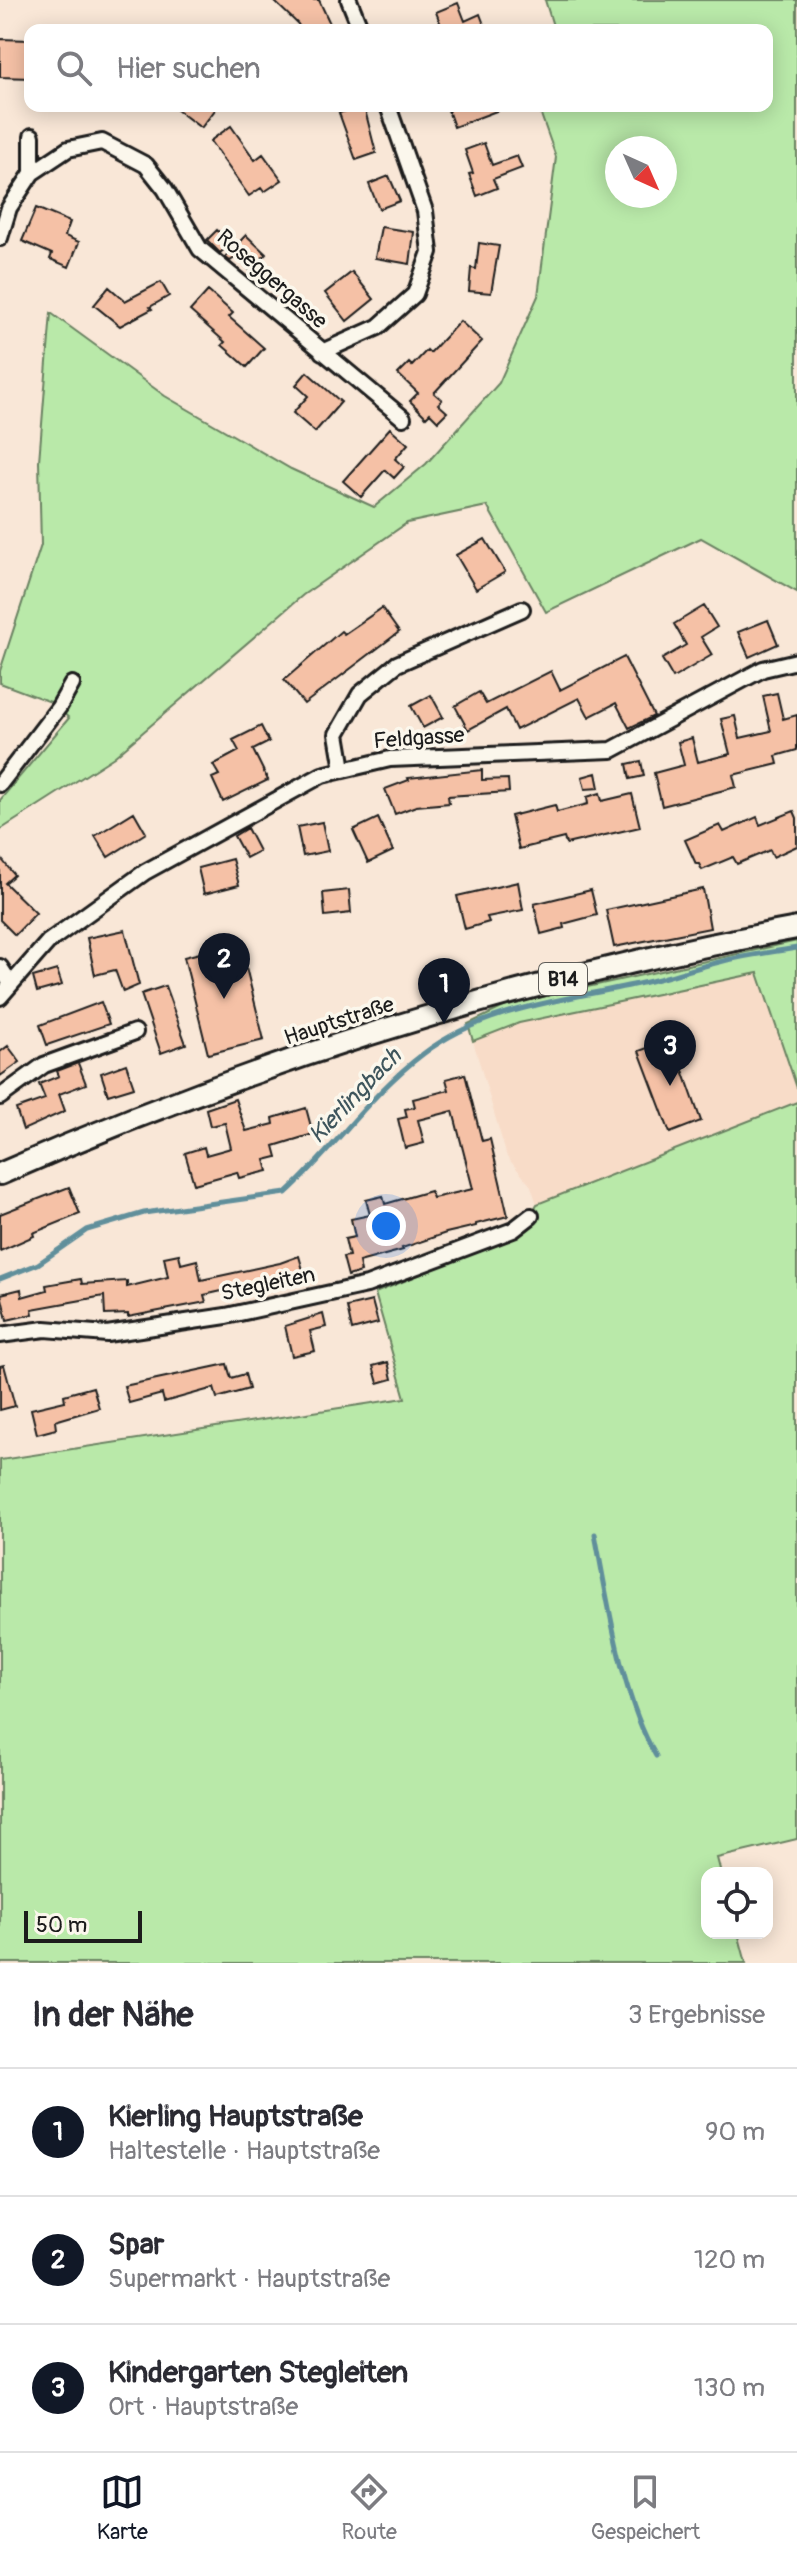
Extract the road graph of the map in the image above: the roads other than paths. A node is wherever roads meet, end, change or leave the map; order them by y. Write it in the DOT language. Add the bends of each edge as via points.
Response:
graph roads {
  1 [pos="353,1"];
  2 [pos="359,24"];
  3 [pos="390,112"];
  4 [pos="32,136"];
  5 [pos="32,173"];
  6 [pos="0,238"];
  7 [pos="322,352"];
  8 [pos="403,418"];
  9 [pos="522,609"];
  10 [pos="797,661"];
  11 [pos="72,684"];
  12 [pos="343,769"];
  13 [pos="0,784"];
  14 [pos="797,928"];
  15 [pos="0,967"];
  16 [pos="11,984"];
  17 [pos="0,997"];
  18 [pos="135,1032"];
  19 [pos="0,1097"];
  20 [pos="0,1174"];
  21 [pos="531,1216"];
  22 [pos="0,1335"];
  1 -- 2 [label="street"];
  3 -- 7 [label="street, Roseggergasse" via="425,211 430,252 415,294 378,327"];
  4 -- 5 [label="street"];
  5 -- 6 [label="street, Roseggergasse" via="9,208"];
  5 -- 7 [label="street, Roseggergasse" via="68,149 102,142 146,165 200,249"];
  7 -- 8 [label="street, Roseggergasse"];
  9 -- 12 [label="street" via="397,664 360,694 337,734"];
  10 -- 12 [label="street, Feldgasse" via="763,669 612,750 390,759"];
  11 -- 13 [label="street"];
  12 -- 16 [label="street, Feldgasse" via="322,775 145,872 48,942"];
  14 -- 20 [label="main road, Hauptstraße / B14" via="525,988 334,1046 138,1116"];
  15 -- 16 [label="street"];
  16 -- 17 [label="street, Feldgasse"];
  18 -- 19 [label="street" via="44,1065"];
  21 -- 22 [label="street, Stegleiten" via="513,1230 367,1285 226,1316 107,1334 45,1329"];
}
